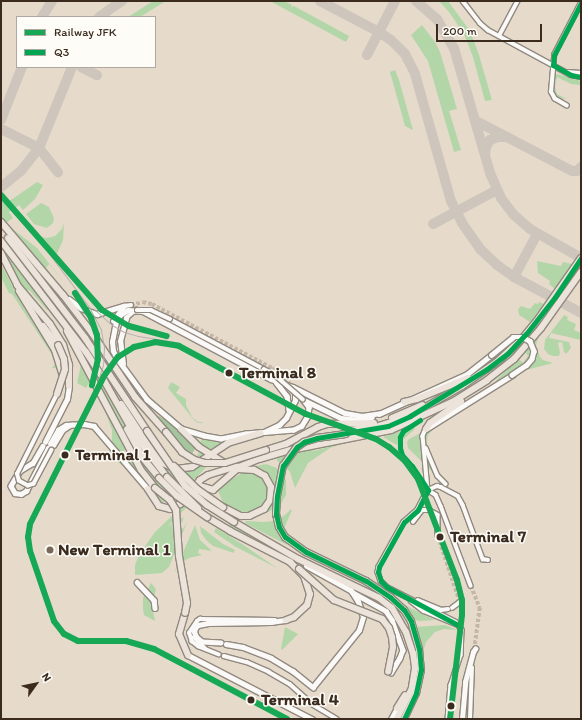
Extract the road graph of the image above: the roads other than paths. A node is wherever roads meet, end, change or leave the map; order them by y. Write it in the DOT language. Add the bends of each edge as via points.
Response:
graph roads {
  1 [pos="463,1"];
  2 [pos="518,1"];
  3 [pos="581,3"];
  4 [pos="499,36"];
  5 [pos="553,64"];
  6 [pos="566,71"];
  7 [pos="581,73"];
  8 [pos="581,77"];
  9 [pos="567,106"];
  10 [pos="1,222"];
  11 [pos="1,228"];
  12 [pos="1,241"];
  13 [pos="1,253"];
  14 [pos="581,258"];
  15 [pos="581,272"];
  16 [pos="17,285"];
  17 [pos="63,295"];
  18 [pos="131,305"];
  19 [pos="124,306"];
  20 [pos="56,312"];
  21 [pos="34,316"];
  22 [pos="126,318"];
  23 [pos="112,334"];
  24 [pos="94,365"];
  25 [pos="124,368"];
  26 [pos="487,369"];
  27 [pos="271,379"];
  28 [pos="69,386"];
  29 [pos="462,386"];
  30 [pos="292,387"];
  31 [pos="478,387"];
  32 [pos="59,392"];
  33 [pos="303,399"];
  34 [pos="404,402"];
  35 [pos="288,413"];
  36 [pos="380,413"];
  37 [pos="123,415"];
  38 [pos="76,424"];
  39 [pos="181,429"];
  40 [pos="426,429"];
  41 [pos="260,433"];
  42 [pos="424,443"];
  43 [pos="51,447"];
  44 [pos="161,451"];
  45 [pos="239,467"];
  46 [pos="20,471"];
  47 [pos="446,484"];
  48 [pos="196,485"];
  49 [pos="148,489"];
  50 [pos="428,490"];
  51 [pos="424,501"];
  52 [pos="422,510"];
  53 [pos="207,517"];
  54 [pos="414,522"];
  55 [pos="237,523"];
  56 [pos="438,536"];
  57 [pos="488,560"];
  58 [pos="299,569"];
  59 [pos="137,582"];
  60 [pos="471,586"];
  61 [pos="351,591"];
  62 [pos="407,598"];
  63 [pos="460,602"];
  64 [pos="155,608"];
  65 [pos="286,620"];
  66 [pos="194,632"];
  67 [pos="410,645"];
  68 [pos="475,649"];
  69 [pos="208,651"];
  70 [pos="188,655"];
  71 [pos="472,668"];
  72 [pos="389,672"];
  73 [pos="309,701"];
  74 [pos="312,704"];
  75 [pos="397,708"];
  76 [pos="312,719"];
  77 [pos="337,719"];
  78 [pos="391,719"];
  79 [pos="397,719"];
  80 [pos="404,719"];
  81 [pos="448,719"];
  82 [pos="462,719"];
  83 [pos="470,719"];
  1 -- 4 [label="street" via="484,27"];
  2 -- 4 [label="street"];
  3 -- 5 [label="street" via="554,55"];
  4 -- 5 [label="street"];
  5 -- 6 [label="street"];
  5 -- 9 [label="street" via="551,92 555,99"];
  6 -- 7 [label="street"];
  6 -- 8 [label="street"];
  10 -- 17 [label="highway"];
  11 -- 44 [label="highway, bridge" via="78,328"];
  12 -- 20 [label="highway"];
  13 -- 16 [label="highway"];
  14 -- 26 [label="highway" via="526,334"];
  15 -- 31 [label="highway" via="518,355"];
  16 -- 21 [label="highway" via="21,297"];
  16 -- 28 [label="highway" via="60,340 69,360"];
  17 -- 19 [label="street" via="95,314"];
  17 -- 29 [label="highway, bridge" via="136,397 182,452 205,463 225,463 286,444 327,424 370,424 382,421 422,406"];
  18 -- 19 [label="street"];
  19 -- 23 [label="street" via="115,318"];
  20 -- 24 [label="highway"];
  20 -- 70 [label="highway, bridge" via="141,470 155,488 170,500 176,510 179,556 187,603 179,634"];
  21 -- 32 [label="highway" via="59,358 63,379"];
  21 -- 32 [label="highway, bridge" via="50,333 64,359 65,369"];
  22 -- 25 [label="street" via="119,345"];
  22 -- 30 [label="street, bridge" via="140,309 154,311 270,372"];
  23 -- 25 [label="street" via="113,351"];
  23 -- 27 [label="street" via="122,313 130,309 140,310"];
  24 -- 37 [label="highway"];
  24 -- 41 [label="highway" via="154,454 172,468 182,470 192,467 228,443"];
  25 -- 39 [label="street" via="147,400"];
  26 -- 29 [label="highway"];
  26 -- 34 [label="highway" via="437,392"];
  27 -- 30 [label="street"];
  27 -- 35 [label="street" via="282,387 287,396"];
  28 -- 32 [label="street"];
  28 -- 46 [label="street" via="67,400 44,444 33,463"];
  29 -- 80 [label="highway, bridge" via="410,416 380,428 304,442 283,466 277,496 276,514 285,538 366,581 396,601 411,621 421,670 417,688"];
  30 -- 33 [label="street, bridge"];
  30 -- 35 [label="street" via="295,398"];
  30 -- 36 [label="street" via="348,414 362,416"];
  31 -- 40 [label="highway" via="430,423"];
  31 -- 45 [label="highway" via="438,410 391,430 290,450"];
  32 -- 43 [label="street, bridge" via="17,474 19,481 28,486 34,484"];
  32 -- 46 [label="street"];
  33 -- 36 [label="street" via="341,418 356,420 371,418"];
  33 -- 41 [label="street" via="308,407 305,423 297,429"];
  34 -- 36 [label="street"];
  34 -- 40 [label="street, bridge" via="467,374 513,337 521,336 530,341 534,351 532,359 525,367"];
  35 -- 41 [label="street" via="279,425"];
  37 -- 53 [label="highway, bridge" via="140,443 167,477"];
  37 -- 53 [label="highway, bridge" via="129,434 159,478 177,496"];
  38 -- 43 [label="street" via="63,431"];
  38 -- 43 [label="street" via="66,425 58,430"];
  38 -- 49 [label="street" via="90,424 97,428 121,460"];
  39 -- 41 [label="street" via="221,439"];
  39 -- 45 [label="highway" via="199,447 220,461"];
  40 -- 42 [label="street"];
  42 -- 47 [label="street" via="438,476"];
  42 -- 50 [label="street"];
  43 -- 46 [label="street" via="29,487 24,493 19,494 14,492 11,486"];
  44 -- 45 [label="highway, bridge" via="197,489 218,504 241,516 254,515 264,509 270,500 269,481 260,473"];
  44 -- 55 [label="highway, bridge" via="189,490 207,505"];
  45 -- 48 [label="highway" via="208,475"];
  45 -- 48 [label="highway" via="213,490"];
  48 -- 49 [label="highway" via="180,504 170,509 159,506"];
  50 -- 51 [label="street"];
  50 -- 57 [label="street" via="437,486 452,491 461,501 483,559"];
  50 -- 60 [label="street" via="436,495 442,506"];
  51 -- 52 [label="street"];
  51 -- 62 [label="street" via="404,522 378,572 384,584"];
  52 -- 54 [label="street"];
  52 -- 56 [label="street" via="429,510 438,515"];
  53 -- 58 [label="highway"];
  55 -- 61 [label="street" via="249,533"];
  55 -- 67 [label="highway" via="298,559 386,602 395,612"];
  58 -- 65 [label="highway" via="308,585 307,605 301,612"];
  58 -- 72 [label="highway, bridge" via="334,600 382,619 389,628 392,638"];
  59 -- 64 [label="street" via="154,600"];
  61 -- 66 [label="street" via="363,617 359,630 312,686 271,658 242,647 202,642"];
  61 -- 72 [label="street" via="386,611 392,620 403,650"];
  62 -- 63 [label="street" via="442,611"];
  62 -- 81 [label="street" via="458,625 463,633 458,668 451,685"];
  65 -- 66 [label="street" via="202,624 198,625"];
  65 -- 69 [label="street" via="200,619 190,629 190,638 199,647"];
  66 -- 69 [label="street" via="194,638"];
  67 -- 75 [label="highway" via="413,667 411,682"];
  67 -- 79 [label="highway" via="415,679"];
  68 -- 82 [label="street" via="465,682"];
  69 -- 73 [label="street" via="247,662 269,672 290,684"];
  70 -- 76 [label="street"];
  71 -- 83 [label="street"];
  74 -- 77 [label="street"];
  75 -- 78 [label="street"];
}
